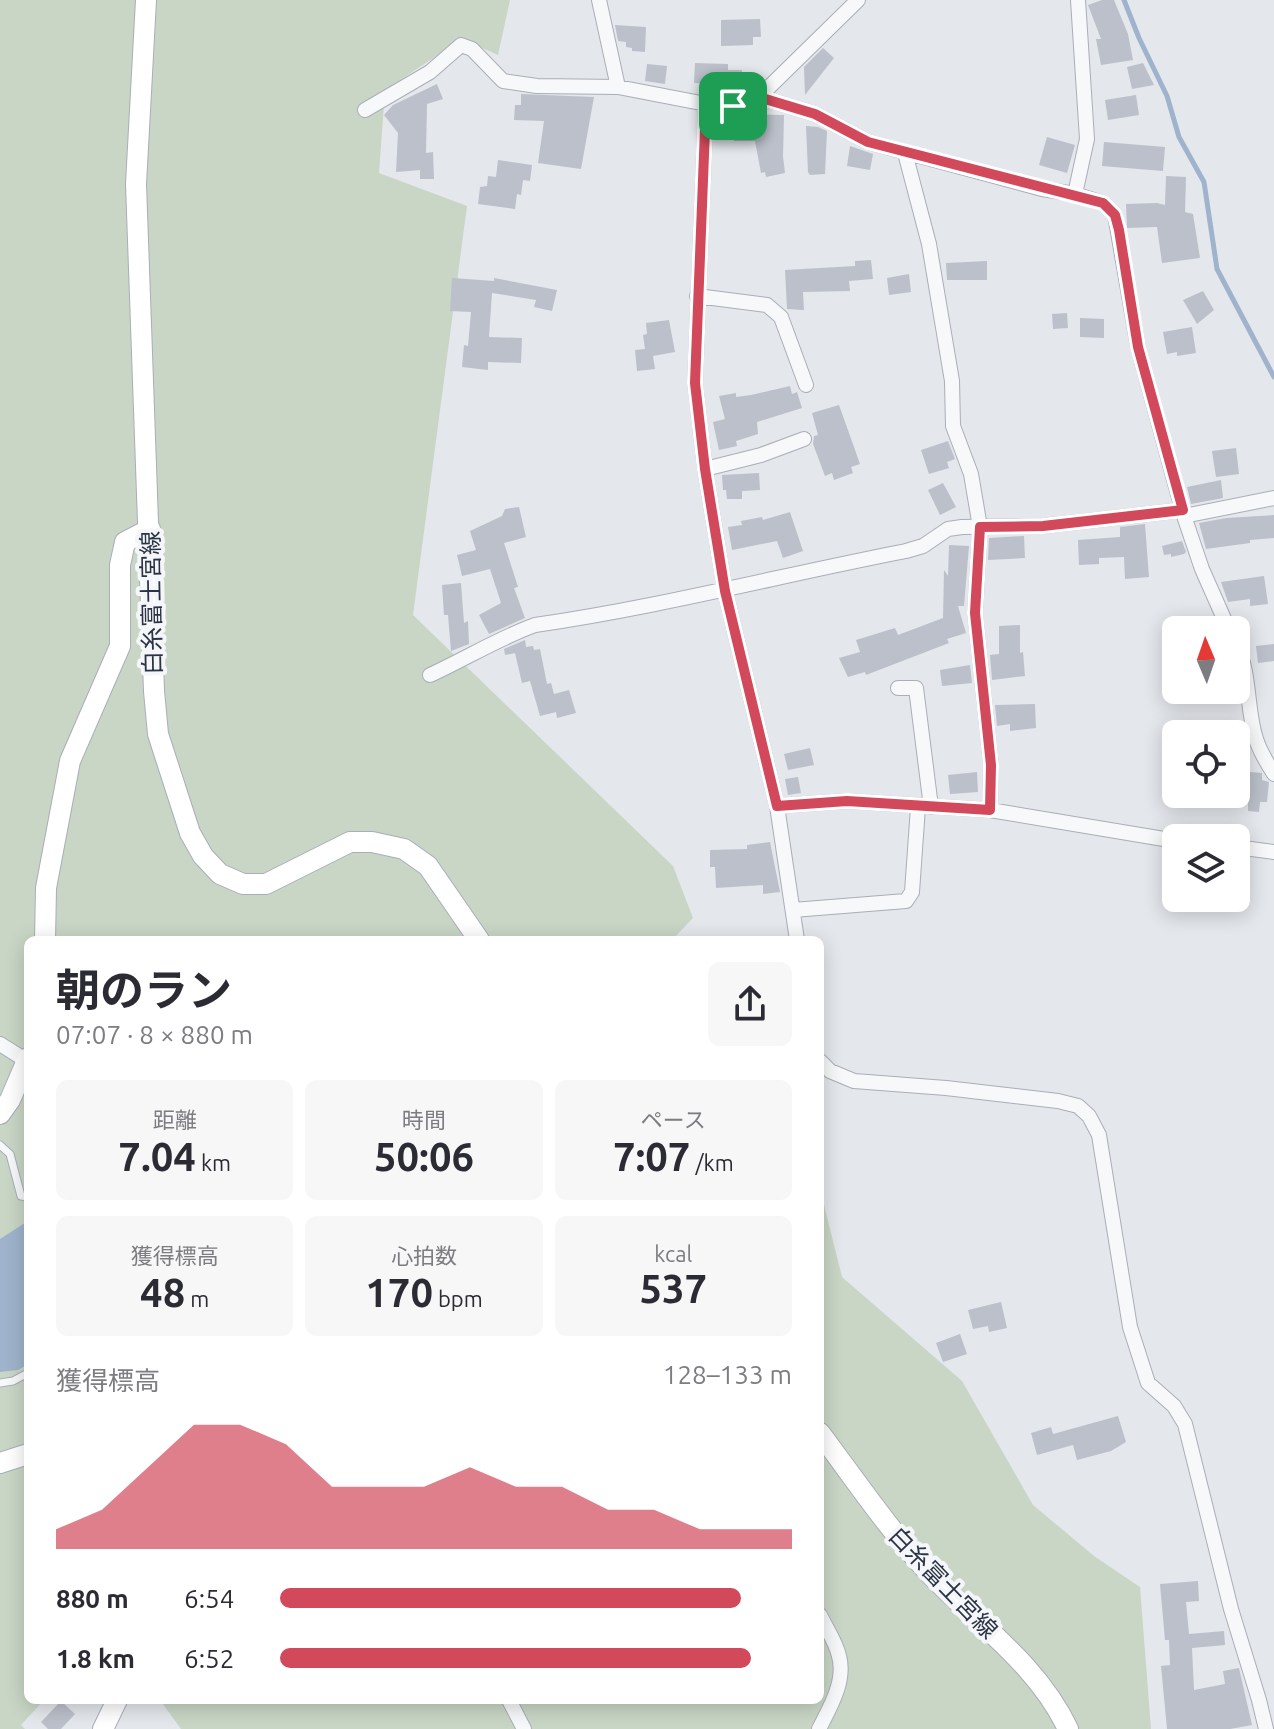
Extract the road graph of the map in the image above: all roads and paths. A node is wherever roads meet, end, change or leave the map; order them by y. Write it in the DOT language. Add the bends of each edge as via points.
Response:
graph roads {
  1 [pos="146,0"];
  2 [pos="599,0"];
  3 [pos="858,0"];
  4 [pos="1078,0"];
  5 [pos="618,87"];
  6 [pos="759,97"];
  7 [pos="706,104"];
  8 [pos="365,110"];
  9 [pos="905,153"];
  10 [pos="1075,194"];
  11 [pos="697,296"];
  12 [pos="806,385"];
  13 [pos="804,439"];
  14 [pos="705,469"];
  15 [pos="1274,498"];
  16 [pos="1184,513"];
  17 [pos="980,527"];
  18 [pos="150,529"];
  19 [pos="725,591"];
  20 [pos="1223,616"];
  21 [pos="430,675"];
  22 [pos="898,688"];
  23 [pos="1250,702"];
  24 [pos="1274,774"];
  25 [pos="777,806"];
  26 [pos="925,807"];
  27 [pos="990,810"];
  28 [pos="1162,839"];
  29 [pos="1250,849"];
  30 [pos="1274,852"];
  31 [pos="793,910"];
  32 [pos="45,936"];
  33 [pos="476,936"];
  34 [pos="796,936"];
  35 [pos="0,1044"];
  36 [pos="24,1057"];
  37 [pos="824,1065"];
  38 [pos="24,1066"];
  39 [pos="0,1114"];
  40 [pos="0,1145"];
  41 [pos="24,1196"];
  42 [pos="24,1375"];
  43 [pos="0,1383"];
  44 [pos="824,1439"];
  45 [pos="24,1455"];
  46 [pos="0,1463"];
  47 [pos="824,1623"];
  48 [pos="115,1704"];
  49 [pos="511,1704"];
  50 [pos="103,1729"];
  51 [pos="524,1729"];
  52 [pos="819,1729"];
  53 [pos="1068,1729"];
  54 [pos="1266,1729"];
  1 -- 18 [label="main road, 白糸富士宮線" via="136,184"];
  2 -- 5 [label="street"];
  3 -- 6 [label="street"];
  4 -- 10 [label="street" via="1087,139"];
  5 -- 7 [label="street"];
  5 -- 8 [label="street" via="503,81 472,49 461,45 430,72"];
  6 -- 7 [label="street" via="733,106"];
  6 -- 9 [label="street" via="815,114 868,142"];
  7 -- 11 [label="street"];
  9 -- 10 [label="street"];
  9 -- 17 [label="street" via="929,244 952,381 953,426 971,474"];
  10 -- 16 [label="street" via="1103,203 1115,215 1138,347"];
  11 -- 12 [label="street" via="767,305 781,317"];
  11 -- 14 [label="street" via="695,383"];
  13 -- 14 [label="street"];
  14 -- 19 [label="street"];
  15 -- 16 [label="street"];
  16 -- 17 [label="street"];
  16 -- 20 [label="street"];
  17 -- 19 [label="street" via="948,529 906,551"];
  17 -- 27 [label="street" via="975,613 991,765"];
  18 -- 32 [label="main road" via="125,542 120,646 70,761 46,888"];
  18 -- 33 [label="main road, 白糸富士宮線" via="158,734 190,833 203,856 231,879 266,884 350,842 404,849 428,866"];
  19 -- 21 [label="street" via="535,625"];
  19 -- 25 [label="street"];
  22 -- 26 [label="street" via="916,688"];
  23 -- 24 [label="street" via="1255,738"];
  25 -- 26 [label="street" via="847,801"];
  25 -- 31 [label="street"];
  26 -- 27 [label="street"];
  26 -- 31 [label="street" via="912,892 906,901"];
  27 -- 28 [label="street"];
  29 -- 30 [label="street"];
  31 -- 34 [label="street"];
  35 -- 36 [label="street"];
  37 -- 54 [label="street" via="854,1081 1058,1101 1078,1106 1089,1116 1099,1135 1130,1327 1148,1383 1185,1424"];
  38 -- 39 [label="main road"];
  40 -- 41 [label="lane" via="10,1154"];
  42 -- 43 [label="lane"];
  44 -- 53 [label="main road, 白糸富士宮線" via="892,1533 1037,1678"];
  45 -- 46 [label="main road"];
  47 -- 52 [label="street" via="840,1656 841,1677"];
  48 -- 50 [label="main road"];
  49 -- 51 [label="street"];
}
